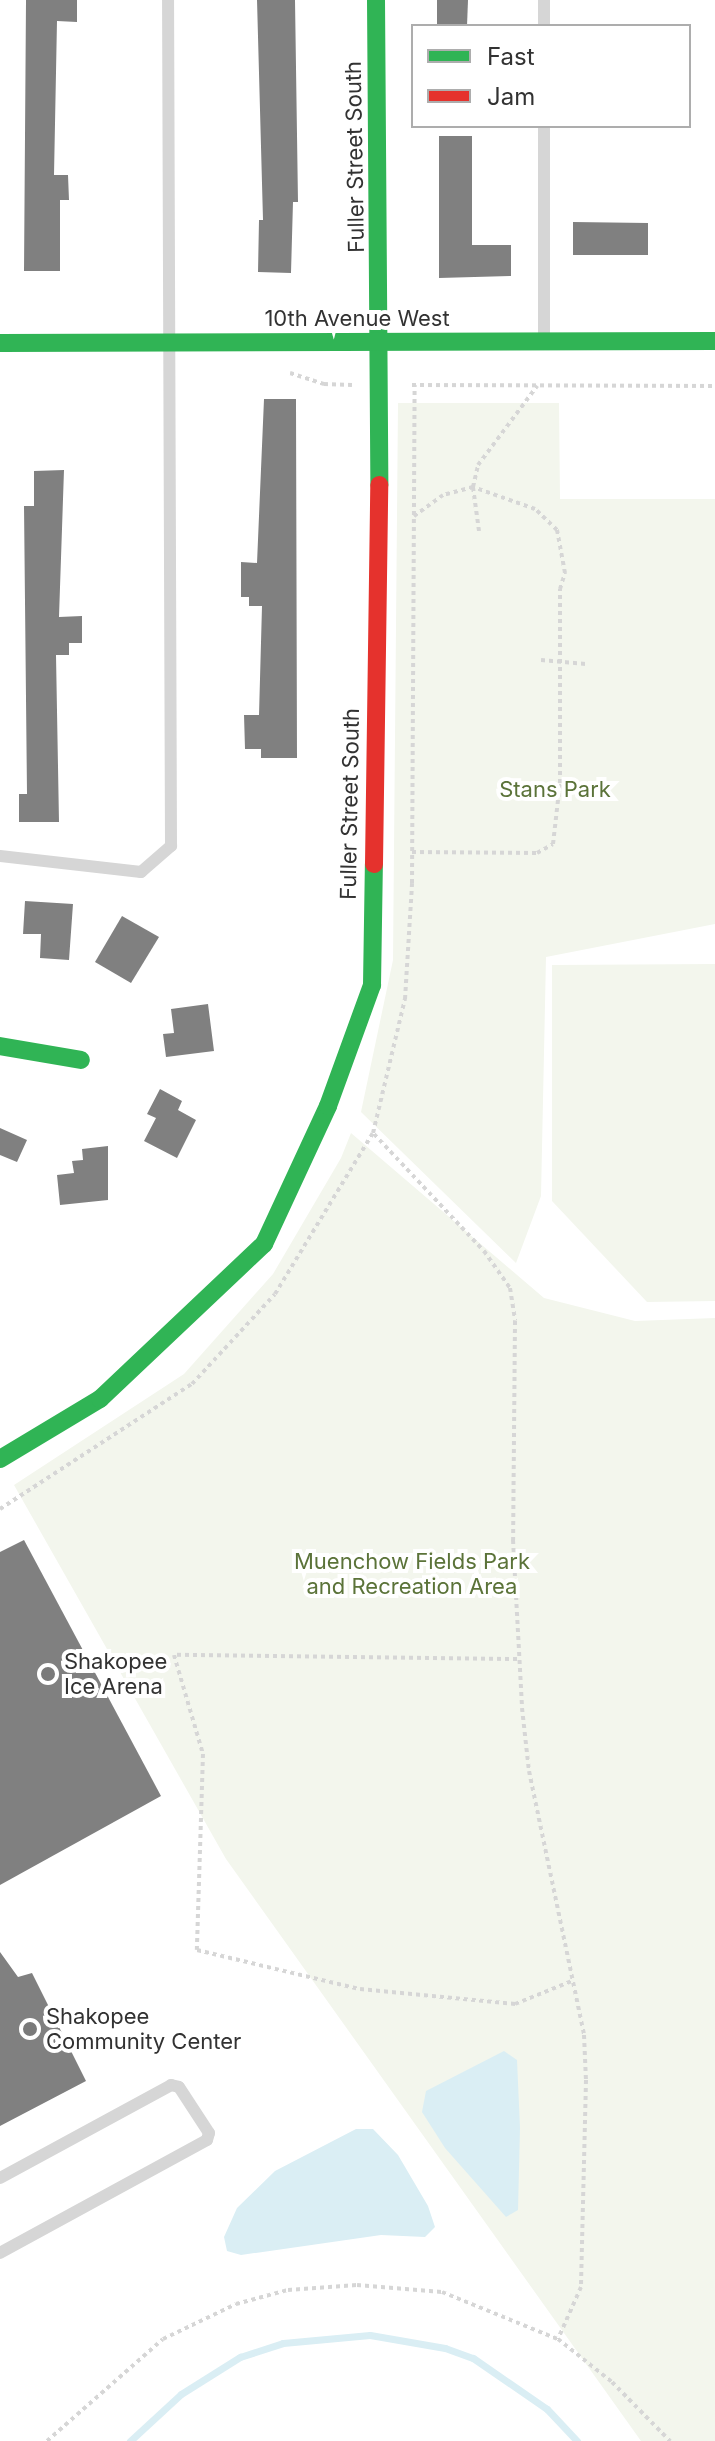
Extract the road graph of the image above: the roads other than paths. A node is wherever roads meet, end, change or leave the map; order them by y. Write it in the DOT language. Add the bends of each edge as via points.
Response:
graph roads {
  1 [pos="168,0"];
  2 [pos="376,0"];
  3 [pos="544,0"];
  4 [pos="544,24"];
  5 [pos="544,128"];
  6 [pos="544,341"];
  7 [pos="715,341"];
  8 [pos="0,343"];
  9 [pos="170,343"];
  10 [pos="381,343"];
  11 [pos="0,856"];
  12 [pos="0,1046"];
  13 [pos="81,1060"];
  14 [pos="0,1459"];
  15 [pos="0,2178"];
  16 [pos="0,2253"];
  1 -- 9 [label="lane"];
  2 -- 10 [label="street, Fuller Street South"];
  3 -- 4 [label="lane"];
  5 -- 6 [label="lane"];
  6 -- 7 [label="street, 10th Avenue West"];
  6 -- 10 [label="street, 10th Avenue West"];
  8 -- 9 [label="street, 10th Avenue West"];
  9 -- 10 [label="street, 10th Avenue West"];
  9 -- 11 [label="lane" via="171,846 141,872"];
  10 -- 14 [label="street, Fuller Street South" via="372,985 328,1106 264,1244 100,1399"];
  12 -- 13 [label="street"];
  15 -- 16 [label="lane" via="171,2085 179,2087 209,2133 207,2140"];
}
